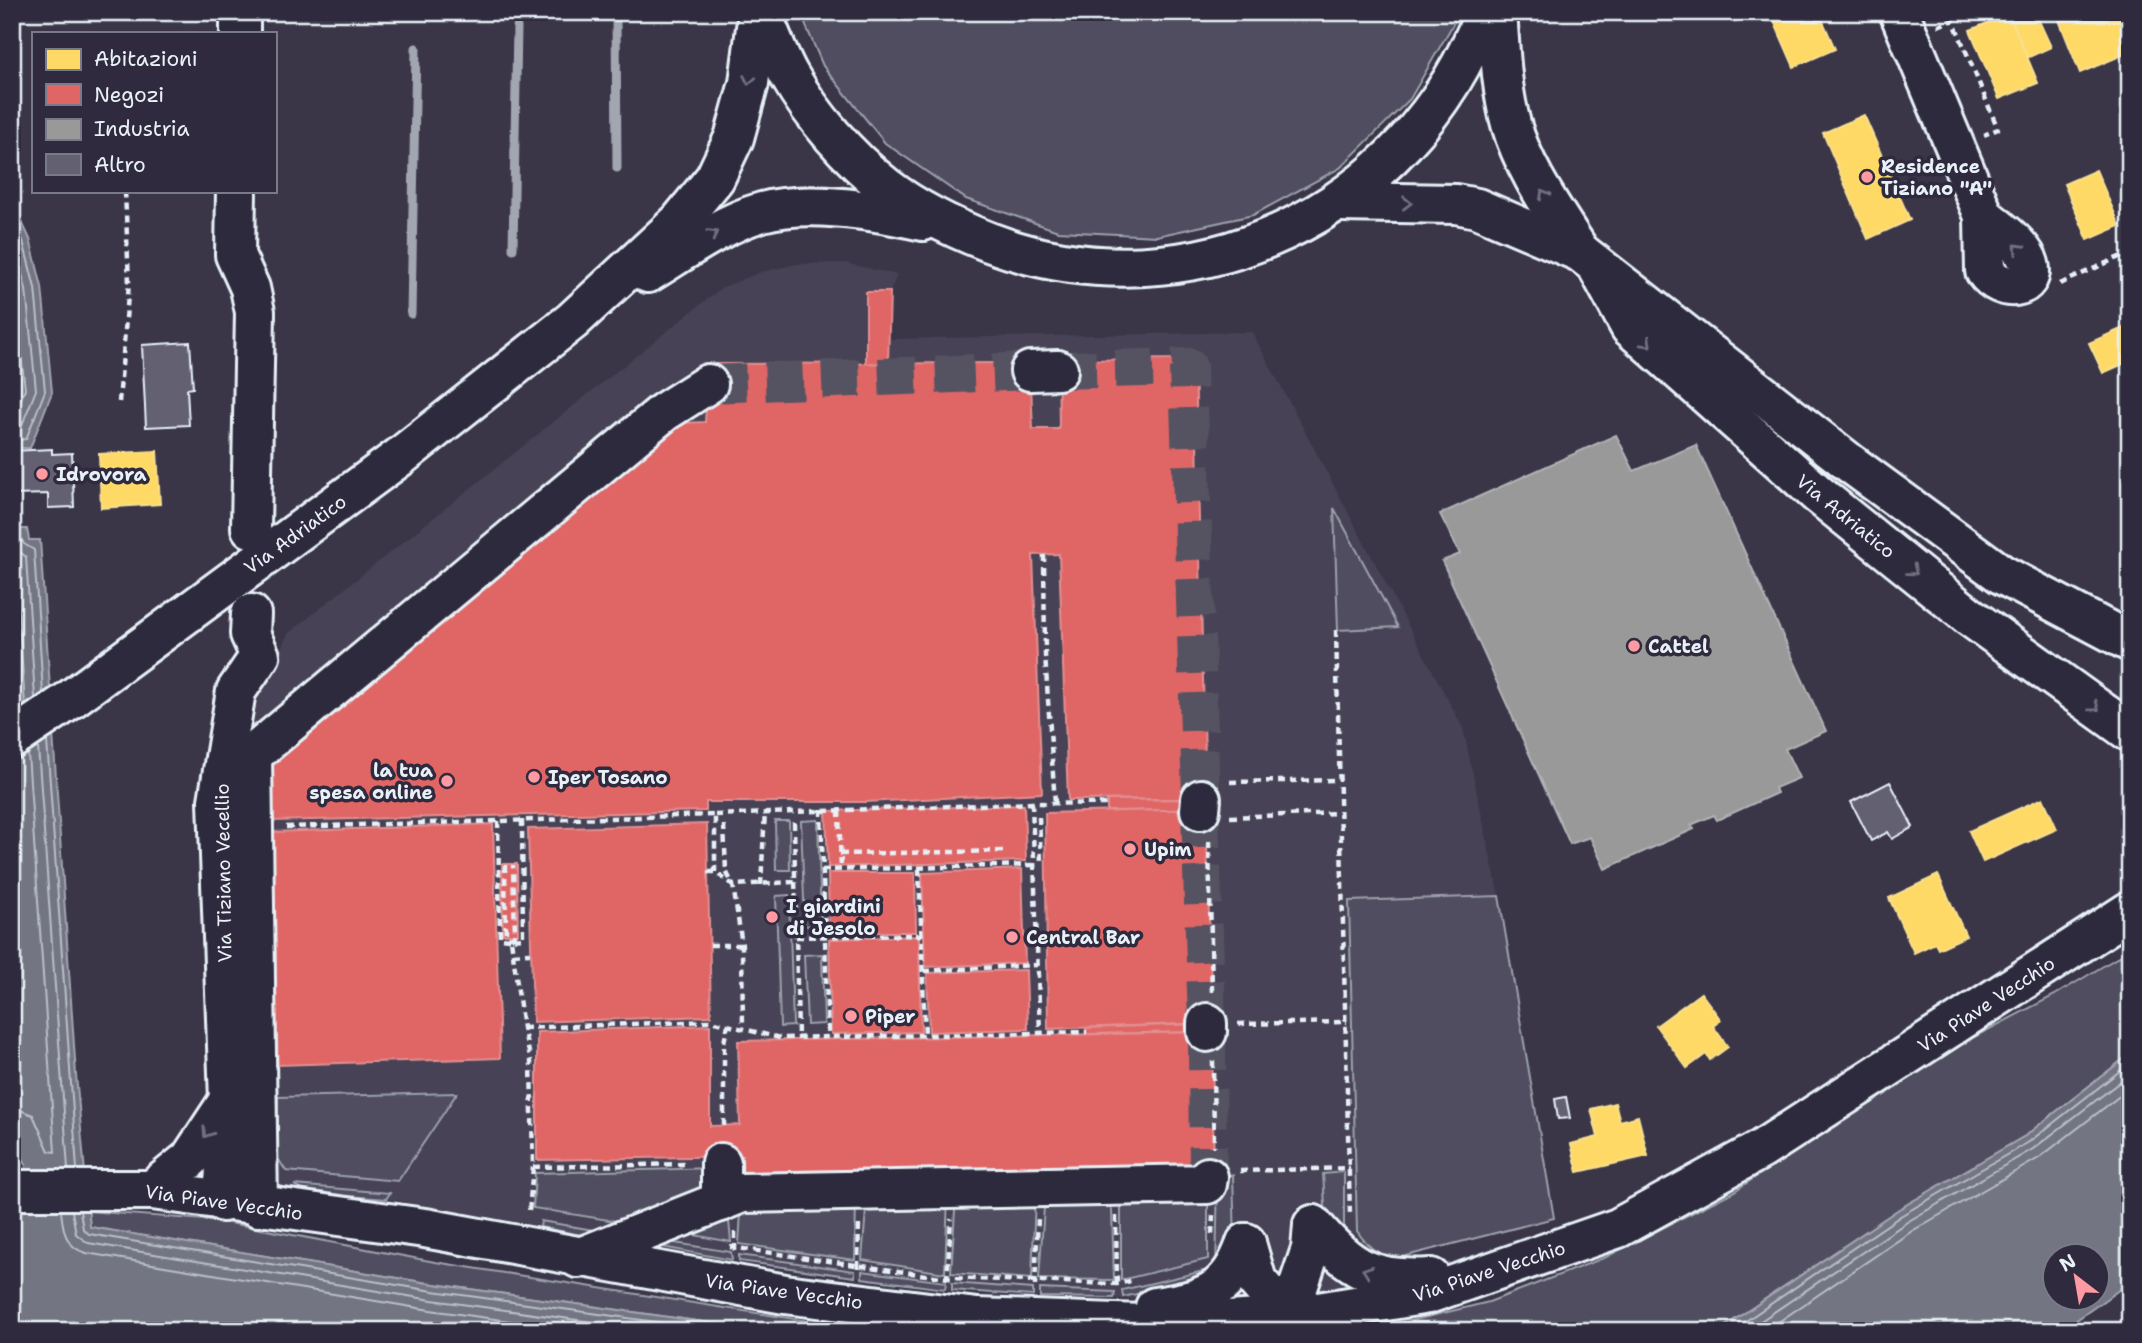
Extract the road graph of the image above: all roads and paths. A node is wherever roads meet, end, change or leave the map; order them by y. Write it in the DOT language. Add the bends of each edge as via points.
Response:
graph roads {
  1 [pos="240,12"];
  2 [pos="760,12"];
  3 [pos="1485,12"];
  4 [pos="1497,12"];
  5 [pos="1899,12"];
  6 [pos="240,32"];
  7 [pos="125,192"];
  8 [pos="236,192"];
  9 [pos="1339,202"];
  10 [pos="1984,216"];
  11 [pos="949,227"];
  12 [pos="1588,259"];
  13 [pos="572,321"];
  14 [pos="708,384"];
  15 [pos="120,402"];
  16 [pos="238,527"];
  17 [pos="1044,555"];
  18 [pos="251,614"];
  19 [pos="1336,630"];
  20 [pos="2130,642"];
  21 [pos="2130,732"];
  22 [pos="12,739"];
  23 [pos="1337,780"];
  24 [pos="1032,803"];
  25 [pos="1055,804"];
  26 [pos="1108,804"];
  27 [pos="821,809"];
  28 [pos="839,810"];
  29 [pos="765,811"];
  30 [pos="1338,813"];
  31 [pos="715,815"];
  32 [pos="1040,817"];
  33 [pos="498,820"];
  34 [pos="522,820"];
  35 [pos="794,822"];
  36 [pos="724,825"];
  37 [pos="253,828"];
  38 [pos="1007,851"];
  39 [pos="840,854"];
  40 [pos="1038,863"];
  41 [pos="505,865"];
  42 [pos="513,865"];
  43 [pos="919,869"];
  44 [pos="822,870"];
  45 [pos="841,870"];
  46 [pos="708,872"];
  47 [pos="715,872"];
  48 [pos="796,882"];
  49 [pos="733,885"];
  50 [pos="761,885"];
  51 [pos="2130,911"];
  52 [pos="921,935"];
  53 [pos="796,937"];
  54 [pos="824,937"];
  55 [pos="511,939"];
  56 [pos="710,944"];
  57 [pos="742,945"];
  58 [pos="530,953"];
  59 [pos="513,954"];
  60 [pos="1037,965"];
  61 [pos="924,971"];
  62 [pos="1347,1022"];
  63 [pos="728,1025"];
  64 [pos="1215,1026"];
  65 [pos="523,1028"];
  66 [pos="743,1029"];
  67 [pos="1087,1032"];
  68 [pos="1040,1033"];
  69 [pos="925,1035"];
  70 [pos="828,1037"];
  71 [pos="799,1038"];
  72 [pos="229,1100"];
  73 [pos="724,1126"];
  74 [pos="533,1167"];
  75 [pos="1350,1168"];
  76 [pos="1222,1174"];
  77 [pos="726,1187"];
  78 [pos="1116,1187"];
  79 [pos="1039,1189"];
  80 [pos="152,1190"];
  81 [pos="15,1191"];
  82 [pos="953,1191"];
  83 [pos="860,1192"];
  84 [pos="241,1204"];
  85 [pos="517,1210"];
  86 [pos="528,1212"];
  87 [pos="541,1214"];
  88 [pos="1350,1218"];
  89 [pos="724,1246"];
  90 [pos="735,1248"];
  91 [pos="578,1258"];
  92 [pos="858,1266"];
  93 [pos="1482,1275"];
  94 [pos="947,1278"];
  95 [pos="1144,1279"];
  96 [pos="1035,1283"];
  97 [pos="1117,1284"];
  98 [pos="737,1286"];
  99 [pos="1288,1317"];
  100 [pos="1061,1323"];
  1 -- 6 [label="street"];
  2 -- 11 [label="street" via="789,75 832,136 886,187"];
  2 -- 13 [label="street, Via Adriatico, one-way" via="749,83 734,138 715,178 679,222"];
  3 -- 9 [label="street" via="1471,48 1437,107 1392,159"];
  12 -- 4 [label="street, Via Adriatico, one-way" via="1528,163 1512,127"];
  5 -- 10 [label="street"];
  7 -- 15 [label="path" via="129,283"];
  8 -- 16 [label="street" via="235,255 255,313"];
  9 -- 11 [label="street" via="1267,241 1201,259 1107,268 1026,256"];
  9 -- 12 [label="street, Via Adriatico, one-way" via="1477,208"];
  13 -- 11 [label="street, Via Adriatico, one-way" via="728,225 765,211 860,208"];
  12 -- 20 [label="street, Via Adriatico" via="1840,456 2001,574"];
  12 -- 21 [label="street, Via Adriatico, one-way" via="1630,327 1819,495 1969,615"];
  13 -- 22 [label="street, Via Adriatico" via="401,456"];
  14 -- 37 [label="street" via="664,412 252,755"];
  17 -- 25 [label="path"];
  18 -- 72 [label="street, Via Tiziano Vecellio" via="250,634 260,656 236,691 218,801"];
  19 -- 23 [label="path"];
  23 -- 30 [label="path"];
  23 -- 30 [label="path" via="1210,802"];
  24 -- 25 [label="path"];
  24 -- 27 [label="path"];
  24 -- 40 [label="path"];
  25 -- 26 [label="path"];
  27 -- 29 [label="path"];
  27 -- 44 [label="path"];
  28 -- 39 [label="path"];
  29 -- 31 [label="path"];
  29 -- 50 [label="path"];
  30 -- 62 [label="path"];
  31 -- 34 [label="path"];
  31 -- 47 [label="path"];
  32 -- 40 [label="path"];
  33 -- 34 [label="path"];
  33 -- 37 [label="path"];
  33 -- 55 [label="path" via="500,938"];
  34 -- 55 [label="path" via="523,938"];
  35 -- 48 [label="path"];
  36 -- 49 [label="path" via="726,871"];
  37 -- 84 [label="street"];
  38 -- 39 [label="path"];
  39 -- 45 [label="path"];
  40 -- 43 [label="path"];
  40 -- 60 [label="path"];
  41 -- 55 [label="path" via="506,934"];
  42 -- 55 [label="path" via="515,934"];
  43 -- 45 [label="path"];
  43 -- 52 [label="path"];
  44 -- 45 [label="path"];
  44 -- 54 [label="path"];
  46 -- 47 [label="path"];
  47 -- 49 [label="path"];
  48 -- 50 [label="path"];
  48 -- 53 [label="path"];
  49 -- 50 [label="path"];
  49 -- 57 [label="path"];
  51 -- 93 [label="street, Via Piave Vecchio" via="1762,1149 1618,1228"];
  52 -- 54 [label="path"];
  52 -- 61 [label="path"];
  53 -- 54 [label="path"];
  53 -- 71 [label="path"];
  54 -- 70 [label="path"];
  55 -- 59 [label="path"];
  56 -- 57 [label="path"];
  57 -- 66 [label="path"];
  58 -- 59 [label="path"];
  59 -- 65 [label="path"];
  60 -- 61 [label="path"];
  60 -- 68 [label="path"];
  61 -- 69 [label="path"];
  62 -- 64 [label="path"];
  62 -- 75 [label="path"];
  63 -- 65 [label="path" via="710,1021"];
  63 -- 66 [label="path"];
  63 -- 73 [label="path" via="723,1041"];
  65 -- 74 [label="path" via="531,1060"];
  66 -- 71 [label="path"];
  67 -- 68 [label="path"];
  68 -- 69 [label="path"];
  69 -- 70 [label="path"];
  70 -- 71 [label="path"];
  72 -- 80 [label="street, one-way" via="190,1159"];
  72 -- 84 [label="street, Via Tiziano Vecellio"];
  74 -- 77 [label="path"];
  74 -- 86 [label="path"];
  75 -- 76 [label="path"];
  75 -- 88 [label="path"];
  76 -- 78 [label="street" via="1207,1184"];
  77 -- 83 [label="street"];
  77 -- 90 [label="path"];
  77 -- 91 [label="street"];
  78 -- 79 [label="street"];
  78 -- 97 [label="path"];
  79 -- 82 [label="street"];
  79 -- 96 [label="path"];
  80 -- 81 [label="street, Via Piave Vecchio"];
  80 -- 84 [label="street, Via Piave Vecchio"];
  82 -- 83 [label="street"];
  82 -- 94 [label="path"];
  83 -- 92 [label="path"];
  84 -- 91 [label="street, Via Piave Vecchio" via="425,1228"];
  85 -- 86 [label="path"];
  86 -- 87 [label="path"];
  89 -- 90 [label="path"];
  90 -- 92 [label="path"];
  90 -- 98 [label="path"];
  91 -- 98 [label="street, Via Piave Vecchio"];
  92 -- 94 [label="path"];
  93 -- 99 [label="street, Via Piave Vecchio" via="1428,1294"];
  93 -- 99 [label="street, one-way" via="1402,1280 1361,1270 1334,1250 1313,1225 1311,1249"];
  94 -- 96 [label="path"];
  95 -- 97 [label="path"];
  96 -- 97 [label="path"];
  98 -- 100 [label="street, Via Piave Vecchio" via="977,1318"];
  99 -- 100 [label="street, Via Piave Vecchio" via="1170,1325"];
  99 -- 100 [label="street" via="1257,1281 1245,1244 1235,1271 1196,1301"];
}
